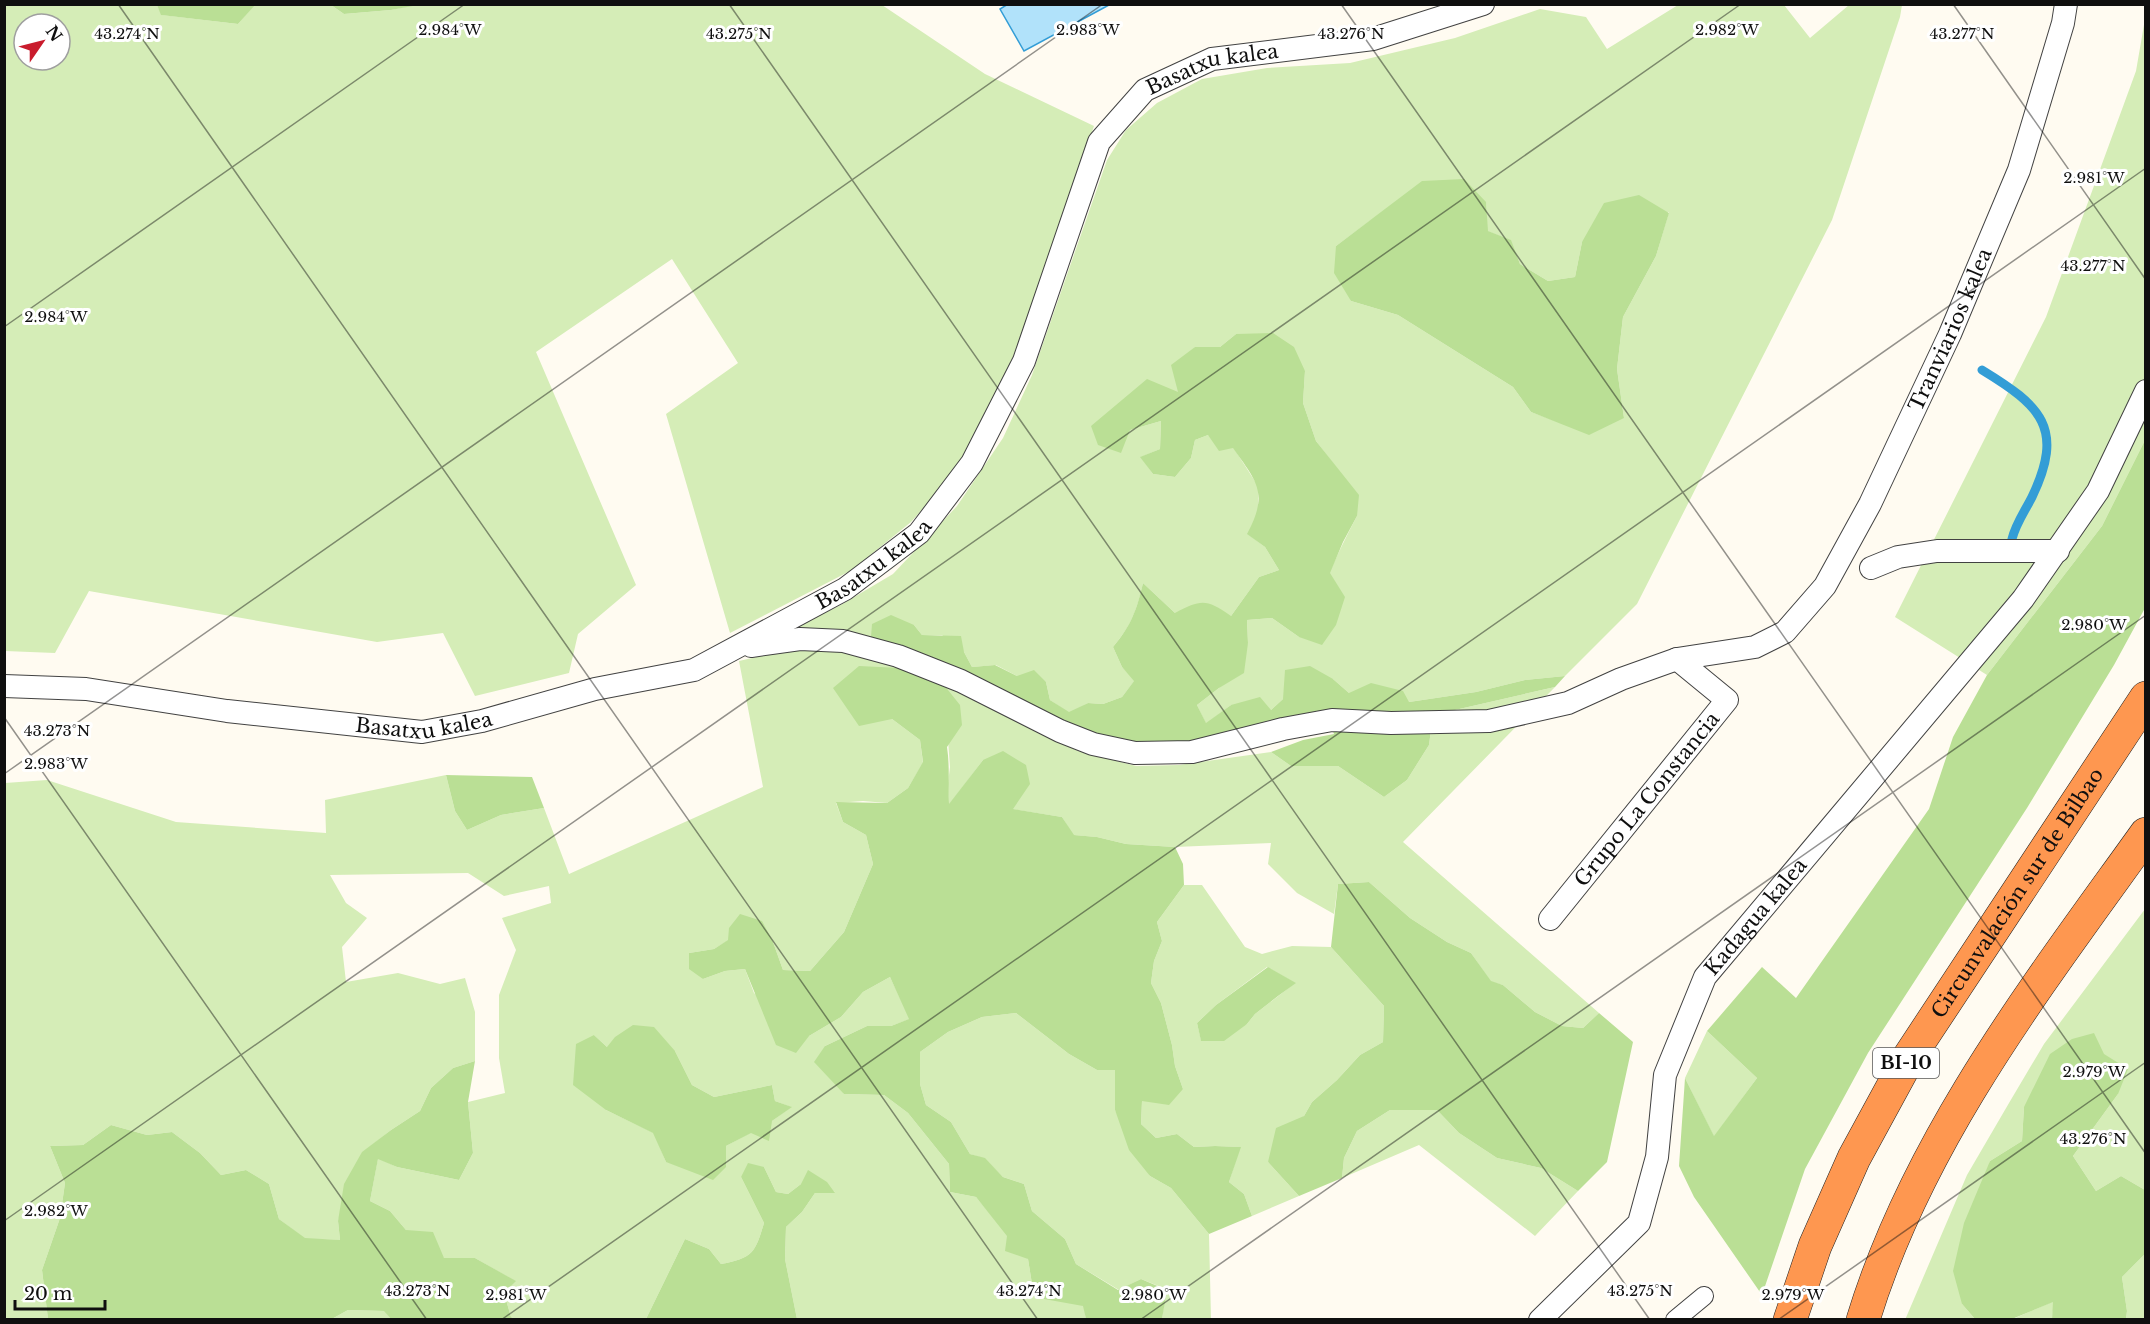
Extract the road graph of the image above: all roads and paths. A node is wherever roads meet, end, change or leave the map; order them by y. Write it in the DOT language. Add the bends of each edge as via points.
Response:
graph roads {
  1 [pos="1483,4"];
  2 [pos="2066,4"];
  3 [pos="2145,391"];
  4 [pos="2058,551"];
  5 [pos="1870,568"];
  6 [pos="736,648"];
  7 [pos="1677,659"];
  8 [pos="4,686"];
  9 [pos="2145,698"];
  10 [pos="2145,834"];
  11 [pos="1550,919"];
  12 [pos="1704,1296"];
  13 [pos="1867,1305"];
  14 [pos="1540,1320"];
  15 [pos="1675,1320"];
  16 [pos="1790,1320"];
  1 -- 6 [label="street, Basatxu kalea" via="1373,39 1212,59 1145,90 1099,142 1024,361 972,463 919,533 845,590"];
  2 -- 7 [label="street, Tranviarios kalea" via="2019,170 1950,334 1870,504 1825,586 1785,632 1755,647"];
  3 -- 4 [label="street, Kadagua kalea" via="2098,491"];
  4 -- 5 [label="street" via="1937,551 1898,557"];
  4 -- 14 [label="street, Kadagua kalea" via="2024,599 1705,977 1665,1075 1658,1157 1639,1223"];
  6 -- 7 [label="street" via="800,639 843,641 898,656 960,681 1093,744 1135,753 1192,752 1332,720 1489,721 1568,703"];
  6 -- 8 [label="street, Basatxu kalea" via="694,670 595,689 482,721 422,732 227,711 86,689"];
  7 -- 11 [label="street, Grupo La Constancia" via="1727,700"];
  9 -- 16 [label="highway, Circunvalación sur de Bilbao / BI-10" via="1909,1057 1854,1158 1815,1246"];
  10 -- 13 [label="highway" via="1969,1089 1914,1191"];
  12 -- 15 [label="street"];
}
